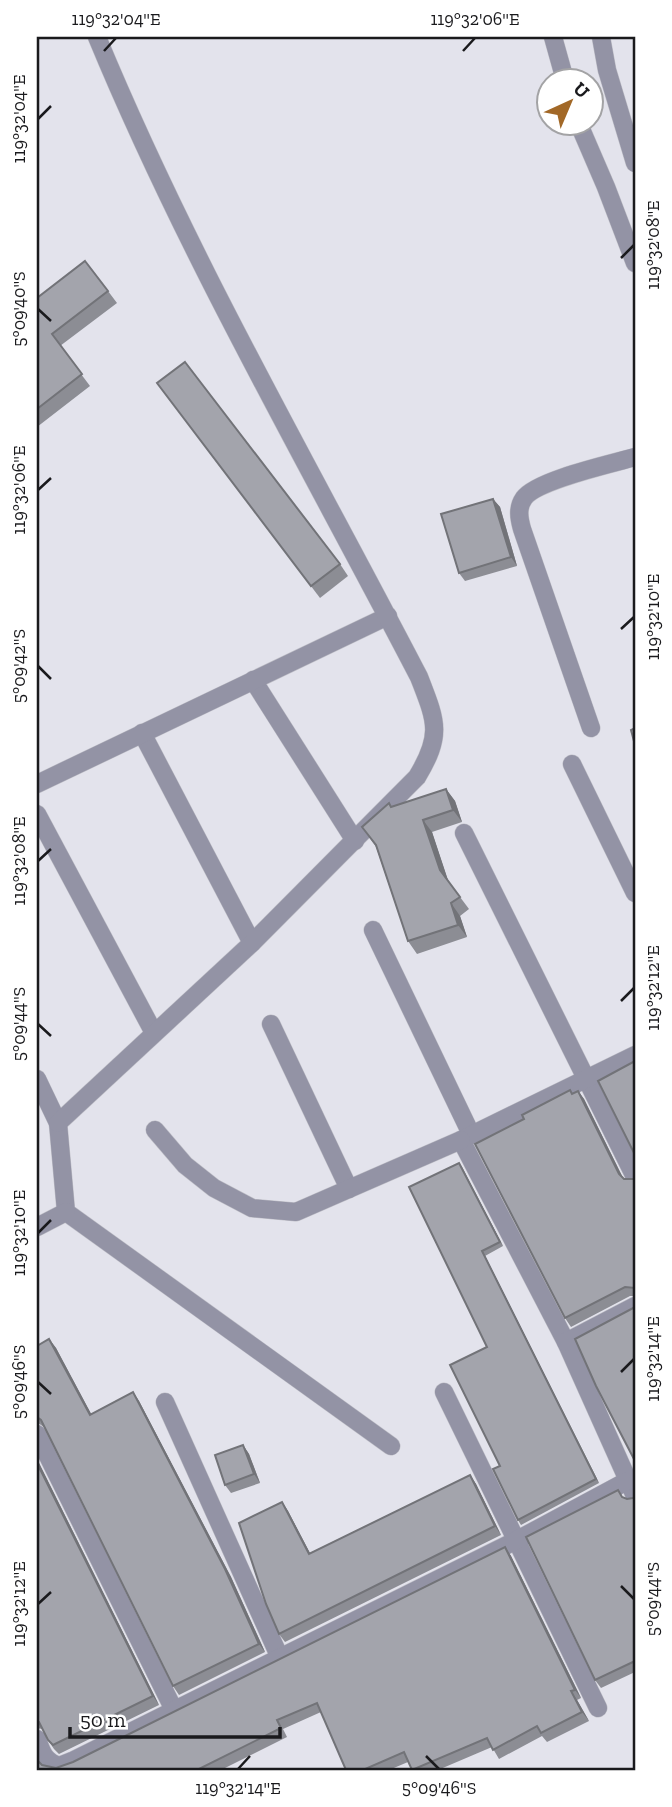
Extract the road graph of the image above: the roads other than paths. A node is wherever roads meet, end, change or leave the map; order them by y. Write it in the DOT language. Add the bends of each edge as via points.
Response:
graph roads {
  1 [pos="97,37"];
  2 [pos="553,37"];
  3 [pos="601,37"];
  4 [pos="561,66"];
  5 [pos="584,136"];
  6 [pos="635,163"];
  7 [pos="635,263"];
  8 [pos="635,457"];
  9 [pos="388,616"];
  10 [pos="253,680"];
  11 [pos="591,728"];
  12 [pos="142,733"];
  13 [pos="572,764"];
  14 [pos="37,784"];
  15 [pos="37,814"];
  16 [pos="464,833"];
  17 [pos="355,841"];
  18 [pos="635,893"];
  19 [pos="373,930"];
  20 [pos="252,943"];
  21 [pos="271,1024"];
  22 [pos="154,1033"];
  23 [pos="635,1055"];
  24 [pos="586,1078"];
  25 [pos="37,1080"];
  26 [pos="58,1123"];
  27 [pos="155,1130"];
  28 [pos="466,1137"];
  29 [pos="635,1177"];
  30 [pos="349,1189"];
  31 [pos="66,1212"];
  32 [pos="37,1227"];
  33 [pos="635,1306"];
  34 [pos="566,1342"];
  35 [pos="444,1392"];
  36 [pos="165,1402"];
  37 [pos="37,1434"];
  38 [pos="391,1446"];
  39 [pos="631,1488"];
  40 [pos="517,1540"];
  41 [pos="280,1658"];
  42 [pos="598,1708"];
  43 [pos="174,1710"];
  44 [pos="37,1739"];
  45 [pos="45,1767"];
  1 -- 9 [label="street" via="212,284"];
  2 -- 4 [label="street"];
  3 -- 6 [label="street"];
  5 -- 7 [label="street"];
  8 -- 11 [label="street" via="541,485 522,500 518,513"];
  9 -- 10 [label="street"];
  9 -- 17 [label="street" via="419,677 436,732 417,777"];
  10 -- 12 [label="street"];
  10 -- 17 [label="street"];
  12 -- 14 [label="street"];
  12 -- 20 [label="street"];
  13 -- 18 [label="street"];
  15 -- 22 [label="street"];
  16 -- 24 [label="street"];
  17 -- 20 [label="street"];
  19 -- 28 [label="street"];
  20 -- 22 [label="street"];
  21 -- 30 [label="street"];
  22 -- 26 [label="street"];
  23 -- 24 [label="street"];
  24 -- 28 [label="street"];
  24 -- 29 [label="street"];
  25 -- 26 [label="street"];
  26 -- 31 [label="street"];
  27 -- 30 [label="street" via="194,1173 252,1208 296,1212"];
  28 -- 30 [label="street"];
  28 -- 34 [label="street"];
  31 -- 32 [label="street"];
  31 -- 38 [label="street"];
  33 -- 34 [label="street"];
  34 -- 39 [label="street"];
  35 -- 40 [label="street"];
  36 -- 41 [label="street"];
  37 -- 43 [label="street"];
  39 -- 40 [label="street"];
  40 -- 41 [label="street"];
  40 -- 42 [label="street"];
  41 -- 43 [label="street"];
  43 -- 45 [label="street" via="74,1760"];
  44 -- 45 [label="street"];
}
